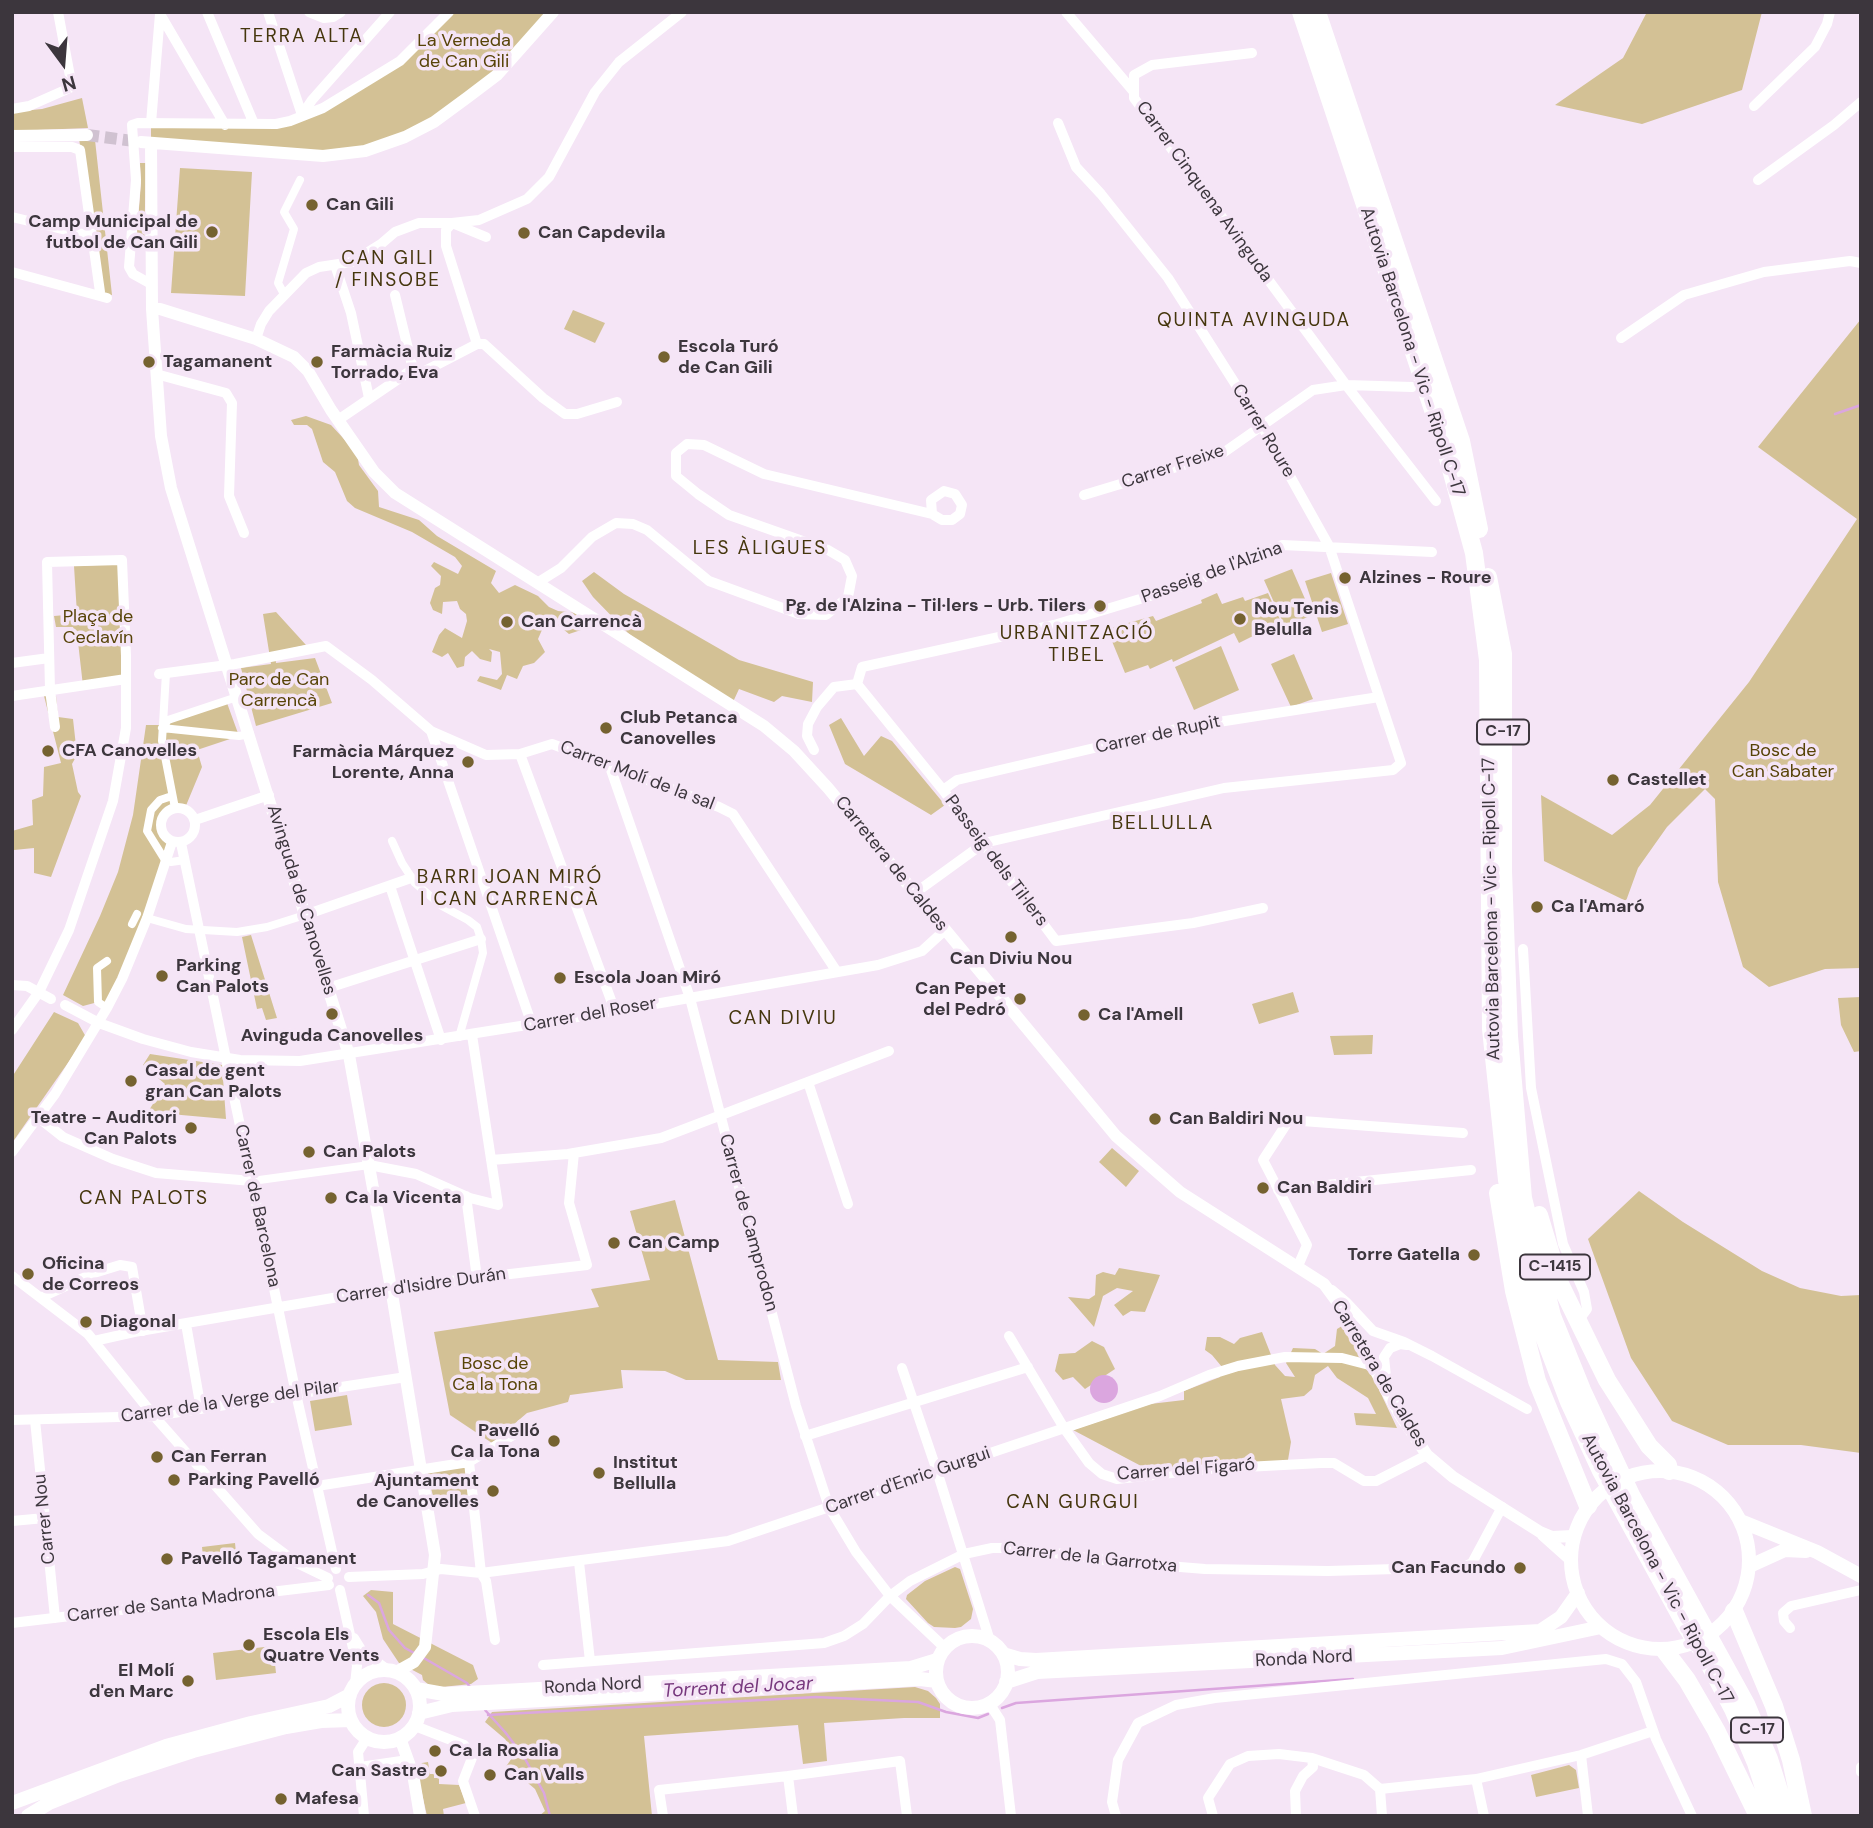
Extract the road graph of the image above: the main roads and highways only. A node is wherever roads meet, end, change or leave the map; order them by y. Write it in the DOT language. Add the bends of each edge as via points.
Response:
graph roads {
  1 [pos="1289,12"];
  2 [pos="1301,12"];
  3 [pos="1317,12"];
  4 [pos="1344,138"];
  5 [pos="1491,1029"];
  6 [pos="1509,1036"];
  7 [pos="1608,1466"];
  8 [pos="1669,1471"];
  9 [pos="1588,1506"];
  10 [pos="1743,1522"];
  11 [pos="1817,1552"];
  12 [pos="1752,1565"];
  13 [pos="1861,1576"];
  14 [pos="1578,1593"];
  15 [pos="1734,1611"];
  16 [pos="1601,1628"];
  17 [pos="1710,1650"];
  18 [pos="1665,1651"];
  19 [pos="941,1654"];
  20 [pos="1003,1654"];
  21 [pos="937,1681"];
  22 [pos="1006,1682"];
  23 [pos="416,1689"];
  24 [pos="352,1690"];
  25 [pos="477,1696"];
  26 [pos="417,1719"];
  27 [pos="351,1720"];
  28 [pos="12,1803"];
  29 [pos="28,1816"];
  30 [pos="1758,1816"];
  31 [pos="1773,1816"];
  32 [pos="1787,1816"];
  33 [pos="1803,1816"];
  1 -- 4 [label="highway"];
  2 -- 4 [label="highway, Autovia Barcelona - Vic - Ripoll C-17 / C-17"];
  3 -- 6 [label="highway, Autovia Barcelona - Vic - Ripoll C-17 / C-17" via="1461,441 1503,654"];
  4 -- 5 [label="highway, Autovia Barcelona - Vic - Ripoll C-17 / C-17" via="1444,440 1474,553 1488,660"];
  5 -- 7 [label="highway, Autovia Barcelona - Vic - Ripoll C-17 / C-17" via="1507,1180 1529,1297 1569,1402"];
  5 -- 9 [label="highway" via="1491,1121 1514,1291 1536,1381"];
  6 -- 7 [label="highway, Autovia Barcelona - Vic - Ripoll C-17 / C-17" via="1523,1198 1552,1316"];
  6 -- 8 [label="highway, C-1415" via="1523,1144 1560,1284 1607,1380"];
  7 -- 17 [label="highway, Autovia Barcelona - Vic - Ripoll C-17 / C-17"];
  8 -- 9 [label="main road" via="1616,1480"];
  8 -- 10 [label="main road" via="1702,1485"];
  9 -- 14 [label="main road" via="1573,1536 1571,1560"];
  10 -- 11 [label="main road"];
  10 -- 12 [label="main road"];
  11 -- 12 [label="main road" via="1785,1550"];
  11 -- 13 [label="main road"];
  12 -- 15 [label="main road"];
  14 -- 16 [label="main road"];
  14 -- 20 [label="main road, Ronda Nord" via="1561,1617 1540,1631 1036,1660"];
  15 -- 18 [label="main road" via="1703,1639"];
  15 -- 33 [label="highway" via="1774,1706"];
  16 -- 18 [label="main road" via="1629,1643"];
  16 -- 22 [label="main road, Ronda Nord" via="1502,1648 1037,1672"];
  17 -- 31 [label="highway, Autovia Barcelona - Vic - Ripoll C-17 / C-17"];
  17 -- 32 [label="highway, Autovia Barcelona - Vic - Ripoll C-17 / C-17" via="1746,1704"];
  18 -- 30 [label="highway" via="1716,1730"];
  19 -- 20 [label="main road" via="960,1638 972,1636 990,1641"];
  19 -- 21 [label="main road"];
  19 -- 25 [label="main road, Ronda Nord" via="911,1668"];
  20 -- 22 [label="main road"];
  21 -- 22 [label="main road" via="956,1704 976,1707 998,1696"];
  21 -- 25 [label="main road, Ronda Nord" via="492,1703"];
  23 -- 24 [label="main road" via="392,1671 374,1671"];
  23 -- 25 [label="main road, Ronda Nord"];
  23 -- 26 [label="main road" via="420,1700"];
  24 -- 27 [label="main road"];
  24 -- 28 [label="main road" via="329,1706 166,1746"];
  25 -- 26 [label="main road, Ronda Nord"];
  26 -- 27 [label="main road" via="401,1738 385,1742 366,1738"];
  27 -- 29 [label="main road" via="286,1727 193,1751 84,1789"];
}
